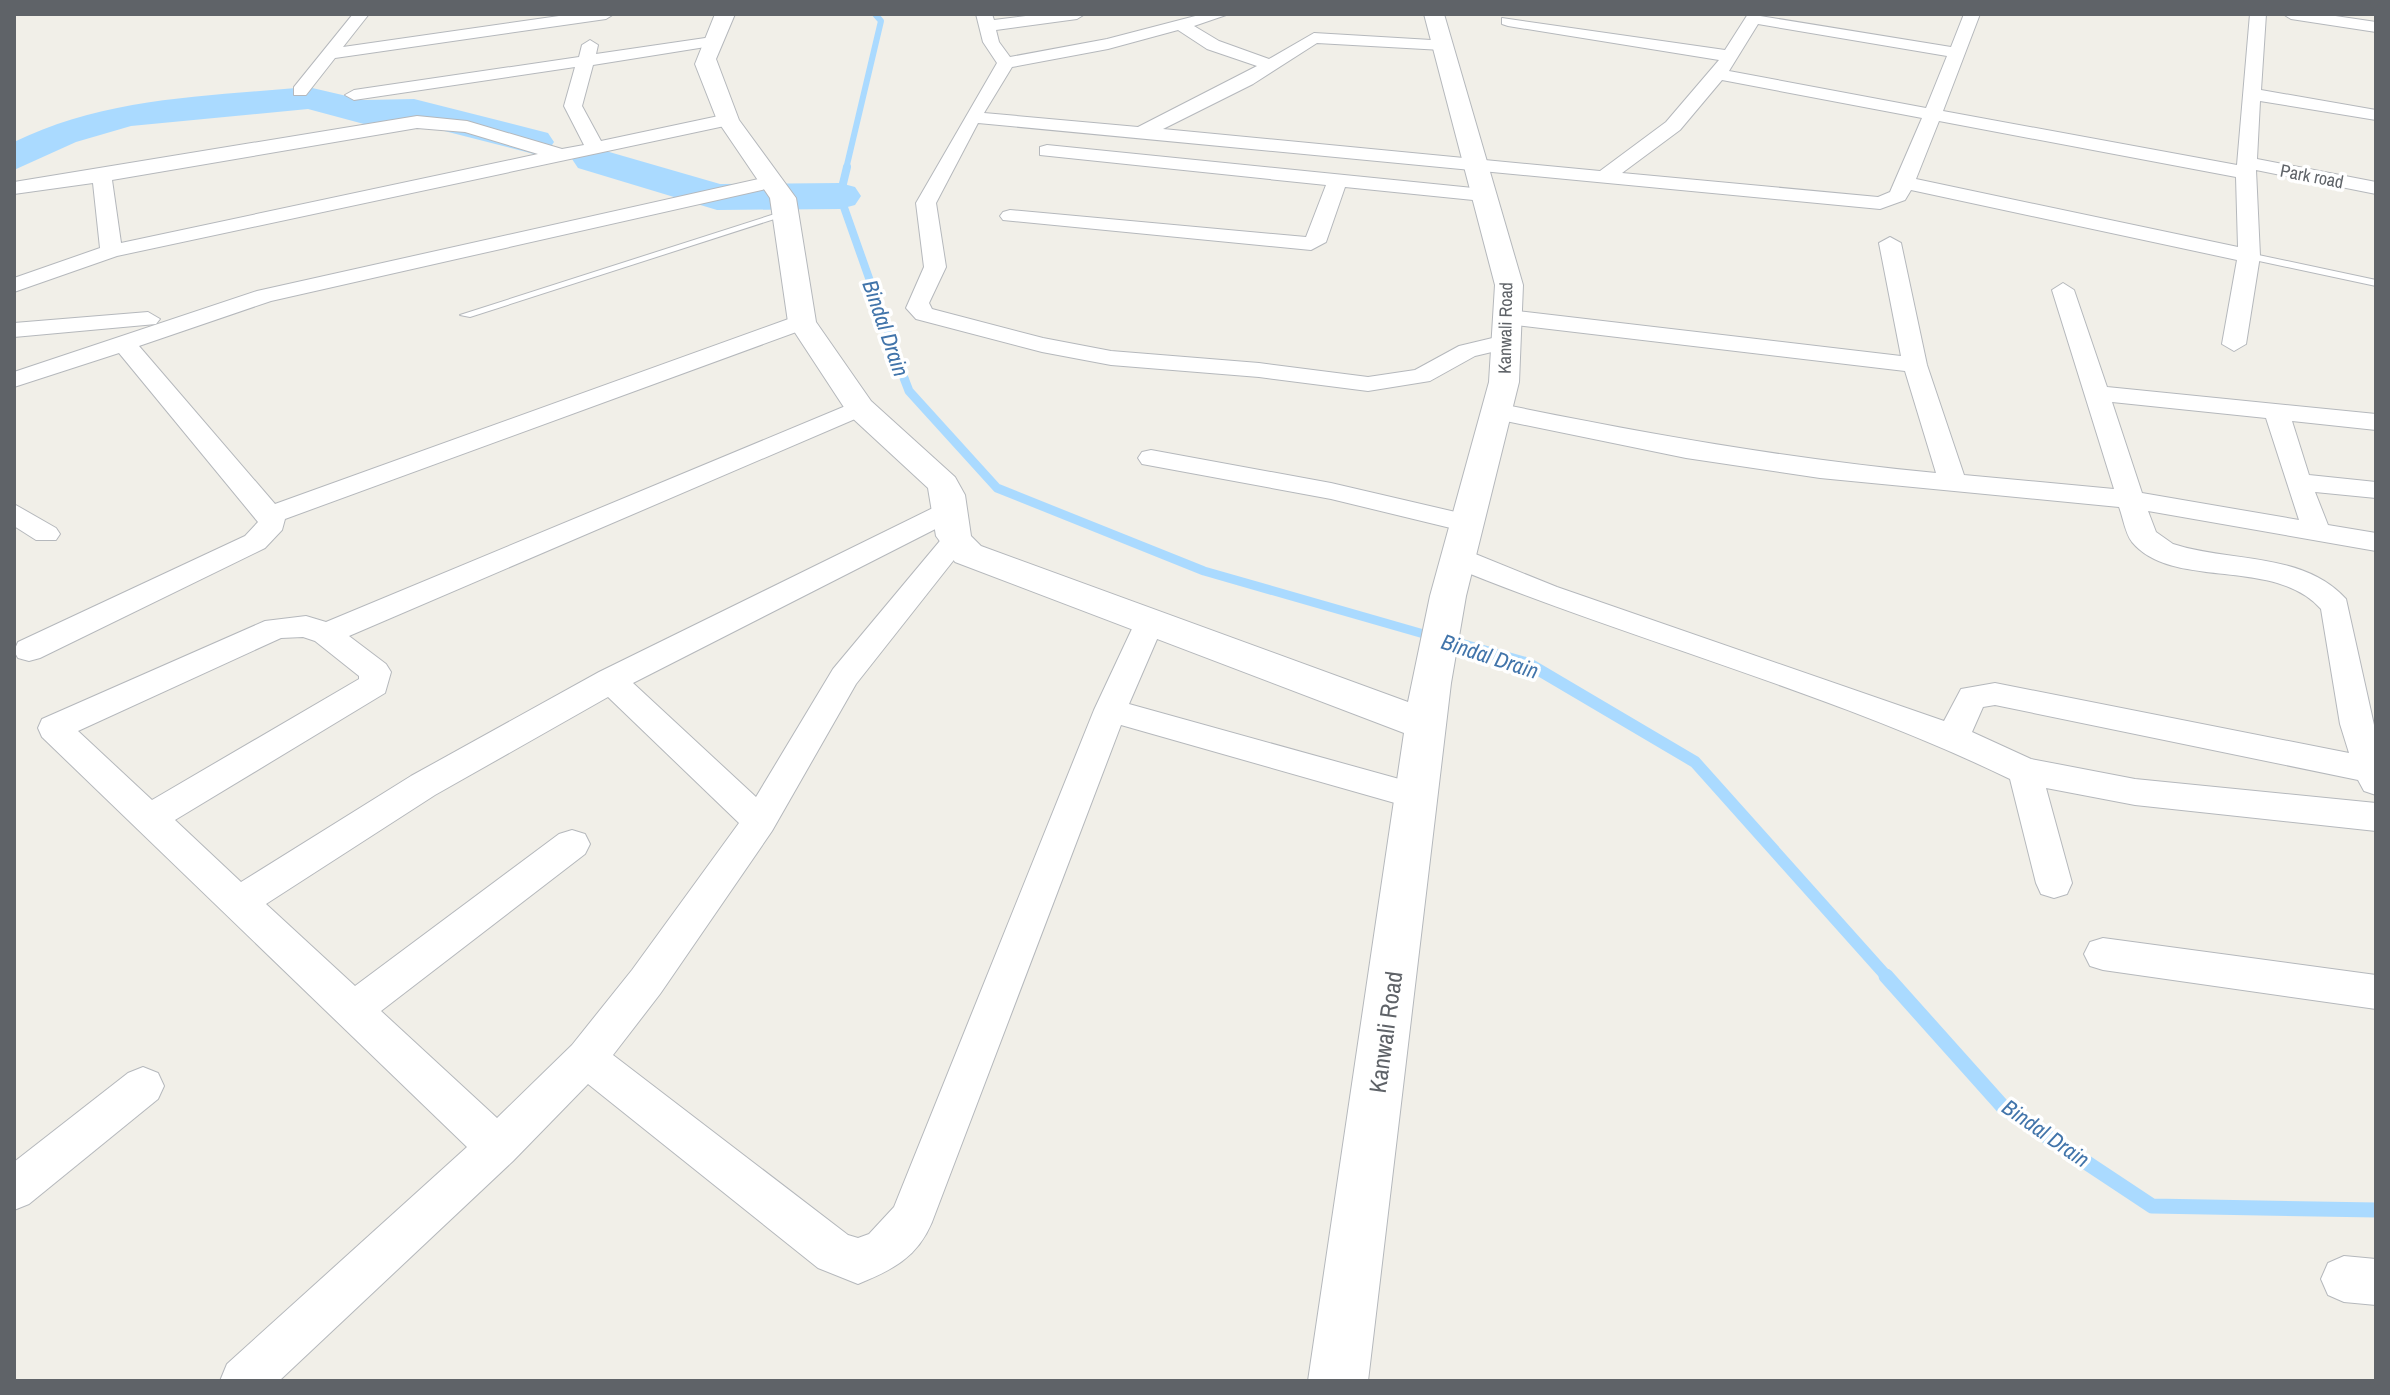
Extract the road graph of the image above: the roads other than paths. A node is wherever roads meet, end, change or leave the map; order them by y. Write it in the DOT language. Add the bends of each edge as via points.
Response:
graph roads {
  1 [pos="361,14"];
  2 [pos="484,14"];
  3 [pos="599,14"];
  4 [pos="1077,14"];
  5 [pos="1221,14"];
  6 [pos="1972,14"];
  7 [pos="2258,14"];
  8 [pos="2291,14"];
  9 [pos="1754,16"];
  10 [pos="985,20"];
  11 [pos="1508,21"];
  12 [pos="1182,26"];
  13 [pos="1434,26"];
  14 [pos="2376,27"];
  15 [pos="719,28"];
  16 [pos="473,34"];
  17 [pos="1958,53"];
  18 [pos="330,54"];
  19 [pos="1728,56"];
  20 [pos="587,59"];
  21 [pos="1006,63"];
  22 [pos="1269,65"];
  23 [pos="1718,74"];
  24 [pos="300,91"];
  25 [pos="2253,94"];
  26 [pos="354,95"];
  27 [pos="1934,115"];
  28 [pos="2376,115"];
  29 [pos="972,117"];
  30 [pos="728,120"];
  31 [pos="1143,132"];
  32 [pos="595,147"];
  33 [pos="1047,151"];
  34 [pos="558,155"];
  35 [pos="1475,166"];
  36 [pos="2247,168"];
  37 [pos="102,176"];
  38 [pos="1602,178"];
  39 [pos="1337,181"];
  40 [pos="772,182"];
  41 [pos="1905,183"];
  42 [pos="14,188"];
  43 [pos="2376,188"];
  44 [pos="1483,195"];
  45 [pos="785,214"];
  46 [pos="1010,216"];
  47 [pos="1890,243"];
  48 [pos="111,251"];
  49 [pos="2249,256"];
  50 [pos="2376,283"];
  51 [pos="14,285"];
  52 [pos="2063,290"];
  53 [pos="231,307"];
  54 [pos="466,315"];
  55 [pos="802,322"];
  56 [pos="14,330"];
  57 [pos="1507,330"];
  58 [pos="123,342"];
  59 [pos="2234,344"];
  60 [pos="1915,365"];
  61 [pos="14,380"];
  62 [pos="2097,393"];
  63 [pos="860,408"];
  64 [pos="1496,411"];
  65 [pos="2277,412"];
  66 [pos="2376,422"];
  67 [pos="1151,458"];
  68 [pos="2298,482"];
  69 [pos="1953,483"];
  70 [pos="2376,490"];
  71 [pos="2128,499"];
  72 [pos="14,513"];
  73 [pos="270,515"];
  74 [pos="1467,523"];
  75 [pos="952,526"];
  76 [pos="46,534"];
  77 [pos="2318,534"];
  78 [pos="2376,542"];
  79 [pos="1458,558"];
  80 [pos="1149,623"];
  81 [pos="326,634"];
  82 [pos="29,650"];
  83 [pos="610,680"];
  84 [pos="1428,704"];
  85 [pos="1110,710"];
  86 [pos="1953,737"];
  87 [pos="2025,771"];
  88 [pos="2373,776"];
  89 [pos="1416,796"];
  90 [pos="2376,817"];
  91 [pos="150,818"];
  92 [pos="760,821"];
  93 [pos="572,844"];
  94 [pos="2054,883"];
  95 [pos="239,902"];
  96 [pos="2103,954"];
  97 [pos="2376,992"];
  98 [pos="353,1010"];
  99 [pos="586,1058"];
  100 [pos="143,1086"];
  101 [pos="498,1147"];
  102 [pos="14,1189"];
  103 [pos="244,1381"];
  104 [pos="1338,1381"];
  1 -- 18 [label="street"];
  2 -- 16 [label="street"];
  3 -- 16 [label="street"];
  3 -- 20 [label="street"];
  4 -- 10 [label="street"];
  5 -- 12 [label="street"];
  6 -- 17 [label="street"];
  7 -- 25 [label="street"];
  8 -- 14 [label="street"];
  9 -- 17 [label="street"];
  9 -- 19 [label="street"];
  10 -- 21 [label="street"];
  11 -- 19 [label="street"];
  12 -- 21 [label="street"];
  12 -- 22 [label="street" via="1213,45"];
  13 -- 22 [label="street" via="1322,37"];
  13 -- 35 [label="street, Kanwali Road"];
  15 -- 20 [label="street"];
  15 -- 30 [label="street" via="706,64"];
  16 -- 18 [label="street"];
  17 -- 27 [label="street"];
  18 -- 24 [label="street"];
  19 -- 23 [label="street"];
  20 -- 26 [label="street"];
  20 -- 32 [label="street" via="572,95 573,118"];
  21 -- 29 [label="street"];
  22 -- 31 [label="street"];
  23 -- 27 [label="street, Park road"];
  23 -- 38 [label="street" via="1673,126"];
  25 -- 28 [label="street"];
  25 -- 36 [label="street"];
  27 -- 36 [label="street, Park road"];
  27 -- 41 [label="street"];
  29 -- 31 [label="street"];
  29 -- 57 [label="street" via="926,203 935,268 932,283 918,302 924,314 1111,358 1368,384 1421,376"];
  30 -- 32 [label="street"];
  30 -- 40 [label="street"];
  31 -- 35 [label="street"];
  32 -- 34 [label="street"];
  33 -- 39 [label="street"];
  34 -- 37 [label="street" via="467,127 417,122"];
  34 -- 48 [label="street"];
  35 -- 38 [label="street"];
  35 -- 44 [label="street, Kanwali Road"];
  36 -- 43 [label="street, Park road"];
  36 -- 49 [label="street"];
  37 -- 42 [label="street"];
  37 -- 48 [label="street"];
  38 -- 41 [label="street" via="1880,203 1898,196"];
  39 -- 44 [label="street"];
  39 -- 46 [label="street" via="1311,244"];
  40 -- 45 [label="street" via="783,198"];
  40 -- 53 [label="street"];
  41 -- 49 [label="street"];
  44 -- 57 [label="street, Kanwali Road" via="1509,285"];
  45 -- 54 [label="lane"];
  45 -- 55 [label="street"];
  47 -- 60 [label="street"];
  48 -- 51 [label="street"];
  49 -- 50 [label="lane"];
  49 -- 59 [label="street"];
  52 -- 62 [label="street"];
  53 -- 56 [label="street"];
  53 -- 58 [label="street"];
  55 -- 63 [label="street"];
  55 -- 73 [label="street"];
  57 -- 60 [label="street"];
  57 -- 64 [label="street, Kanwali Road" via="1504,382"];
  58 -- 61 [label="street"];
  58 -- 73 [label="street"];
  60 -- 69 [label="street"];
  62 -- 65 [label="street"];
  62 -- 71 [label="street"];
  63 -- 75 [label="street" via="943,484 951,499"];
  63 -- 81 [label="street"];
  64 -- 69 [label="street" via="1686,450"];
  64 -- 74 [label="street, Kanwali Road"];
  65 -- 66 [label="street"];
  65 -- 68 [label="street"];
  67 -- 74 [label="street"];
  68 -- 70 [label="street"];
  68 -- 77 [label="street"];
  69 -- 71 [label="street"];
  71 -- 77 [label="street"];
  71 -- 88 [label="street" via="2150,544 2177,555 2301,580 2329,595 2356,724"];
  72 -- 76 [label="street"];
  73 -- 82 [label="street" via="272,524 255,542"];
  74 -- 79 [label="street, Kanwali Road"];
  75 -- 80 [label="street" via="968,554"];
  75 -- 83 [label="street" via="810,576"];
  75 -- 92 [label="street" via="844,677"];
  77 -- 78 [label="street"];
  79 -- 84 [label="street, Kanwali Road"];
  79 -- 86 [label="street"];
  80 -- 84 [label="street"];
  80 -- 85 [label="street"];
  81 -- 91 [label="street" via="375,672 374,685"];
  81 -- 91 [label="street" via="306,626 276,628 54,728"];
  83 -- 92 [label="street"];
  83 -- 95 [label="street" via="447,771"];
  84 -- 89 [label="street, Kanwali Road"];
  85 -- 89 [label="street"];
  85 -- 99 [label="street" via="910,1222 884,1251 858,1261 834,1252"];
  86 -- 87 [label="street"];
  86 -- 88 [label="street" via="1972,697 1995,694"];
  87 -- 90 [label="street" via="2135,792"];
  87 -- 94 [label="street"];
  89 -- 104 [label="street, Kanwali Road"];
  91 -- 95 [label="street"];
  92 -- 99 [label="street"];
  93 -- 98 [label="street"];
  95 -- 98 [label="street"];
  96 -- 97 [label="street"];
  98 -- 101 [label="street"];
  99 -- 101 [label="street"];
  100 -- 102 [label="street"];
  101 -- 103 [label="street"];
}
